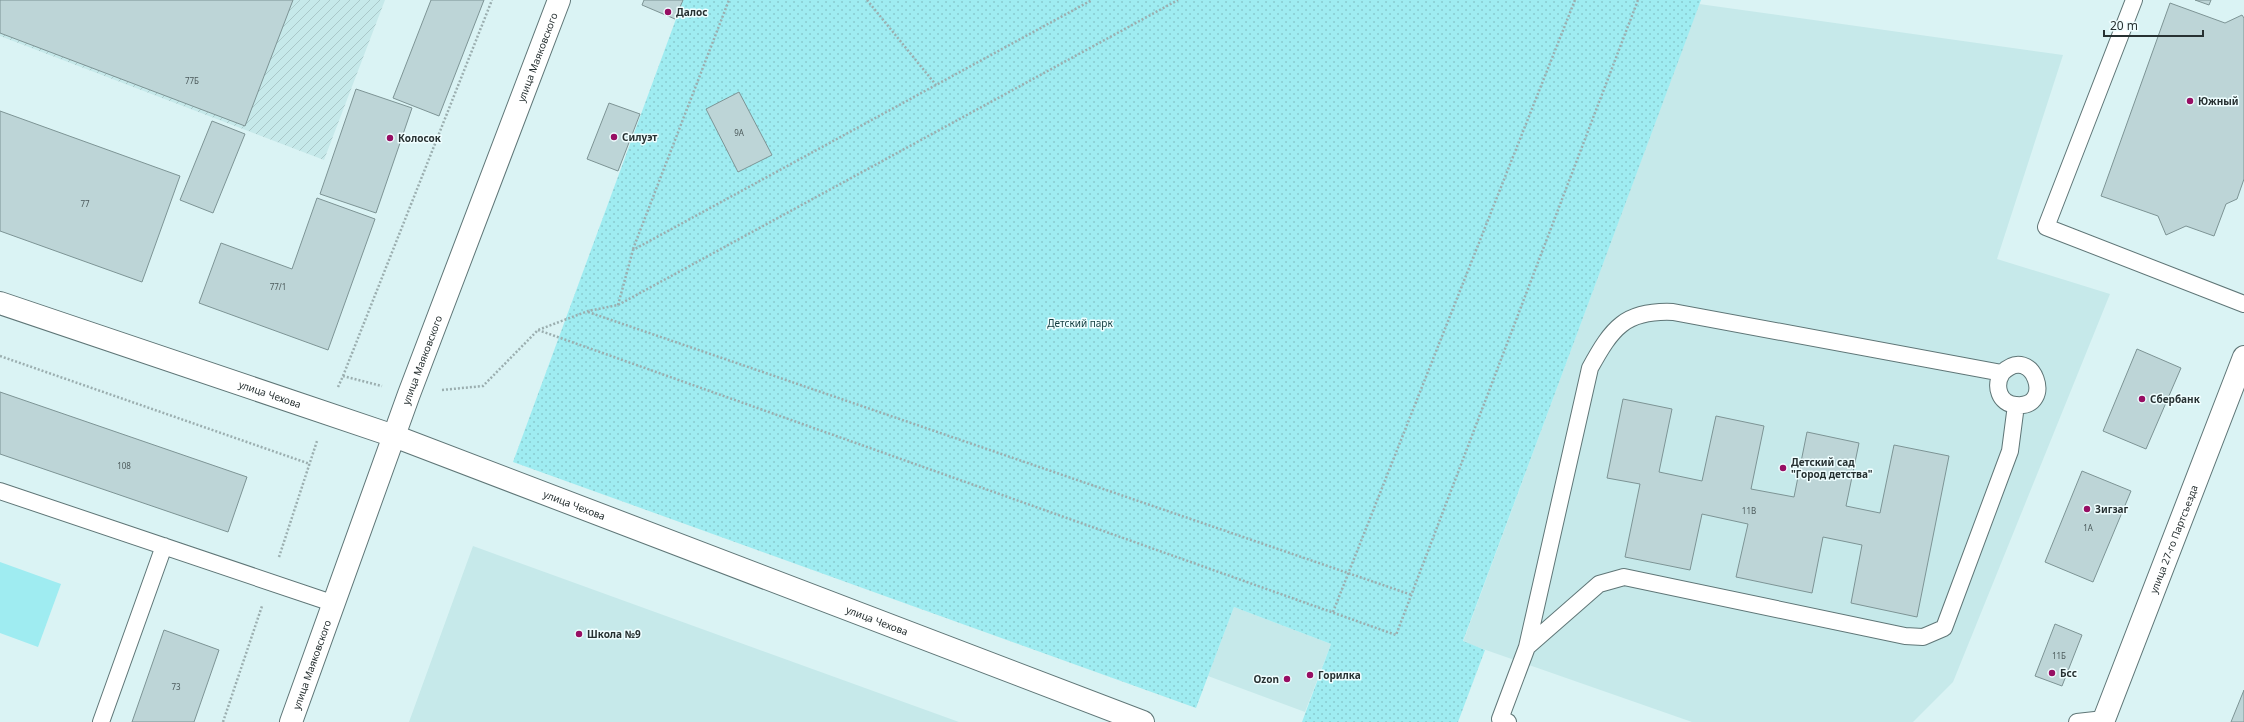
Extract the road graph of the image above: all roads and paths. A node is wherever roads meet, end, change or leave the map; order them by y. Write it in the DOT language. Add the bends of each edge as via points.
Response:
graph roads {
  1 [pos="492,0"];
  2 [pos="559,0"];
  3 [pos="729,0"];
  4 [pos="868,0"];
  5 [pos="1092,0"];
  6 [pos="1178,0"];
  7 [pos="1575,0"];
  8 [pos="1638,0"];
  9 [pos="2134,0"];
  10 [pos="936,84"];
  11 [pos="633,250"];
  12 [pos="0,303"];
  13 [pos="2244,304"];
  14 [pos="618,305"];
  15 [pos="588,311"];
  16 [pos="538,330"];
  17 [pos="0,356"];
  18 [pos="2244,357"];
  19 [pos="2002,373"];
  20 [pos="343,376"];
  21 [pos="409,394"];
  22 [pos="2016,406"];
  23 [pos="394,436"];
  24 [pos="310,464"];
  25 [pos="0,491"];
  26 [pos="164,546"];
  27 [pos="1349,573"];
  28 [pos="1412,595"];
  29 [pos="332,604"];
  30 [pos="1333,612"];
  31 [pos="1527,647"];
  32 [pos="2103,721"];
  33 [pos="101,722"];
  34 [pos="291,722"];
  35 [pos="1143,722"];
  36 [pos="1508,722"];
  37 [pos="2077,722"];
  1 -- 20 [label="path"];
  2 -- 21 [label="main road, улица Маяковского"];
  3 -- 11 [label="path"];
  4 -- 10 [label="path"];
  5 -- 10 [label="path"];
  6 -- 14 [label="path"];
  7 -- 27 [label="path"];
  8 -- 28 [label="path"];
  9 -- 13 [label="lane" via="2046,227"];
  10 -- 11 [label="path"];
  11 -- 14 [label="path"];
  12 -- 23 [label="main road, улица Чехова"];
  14 -- 15 [label="path"];
  15 -- 16 [label="path"];
  15 -- 27 [label="path"];
  16 -- 21 [label="path" via="483,386"];
  16 -- 30 [label="path"];
  17 -- 24 [label="path"];
  18 -- 32 [label="main road, улица 27-го Партсъезда"];
  19 -- 22 [label="lane" via="1999,378 1999,391 2006,402"];
  19 -- 22 [label="lane" via="2007,368 2020,365 2032,370 2036,376 2036,395 2026,404"];
  19 -- 31 [label="lane" via="1673,312 1652,311 1633,316 1603,345 1590,368"];
  21 -- 23 [label="main road, улица Маяковского"];
  22 -- 31 [label="lane" via="2010,451 1944,628 1923,638 1905,636 1624,577 1599,584"];
  23 -- 29 [label="main road, улица Маяковского"];
  23 -- 35 [label="main road, улица Чехова"];
  25 -- 26 [label="lane"];
  26 -- 29 [label="lane"];
  26 -- 33 [label="lane"];
  27 -- 28 [label="path"];
  27 -- 30 [label="path"];
  28 -- 30 [label="path" via="1396,635"];
  29 -- 34 [label="main road, улица Маяковского"];
  31 -- 36 [label="lane" via="1500,719"];
  32 -- 37 [label="lane"];
}
